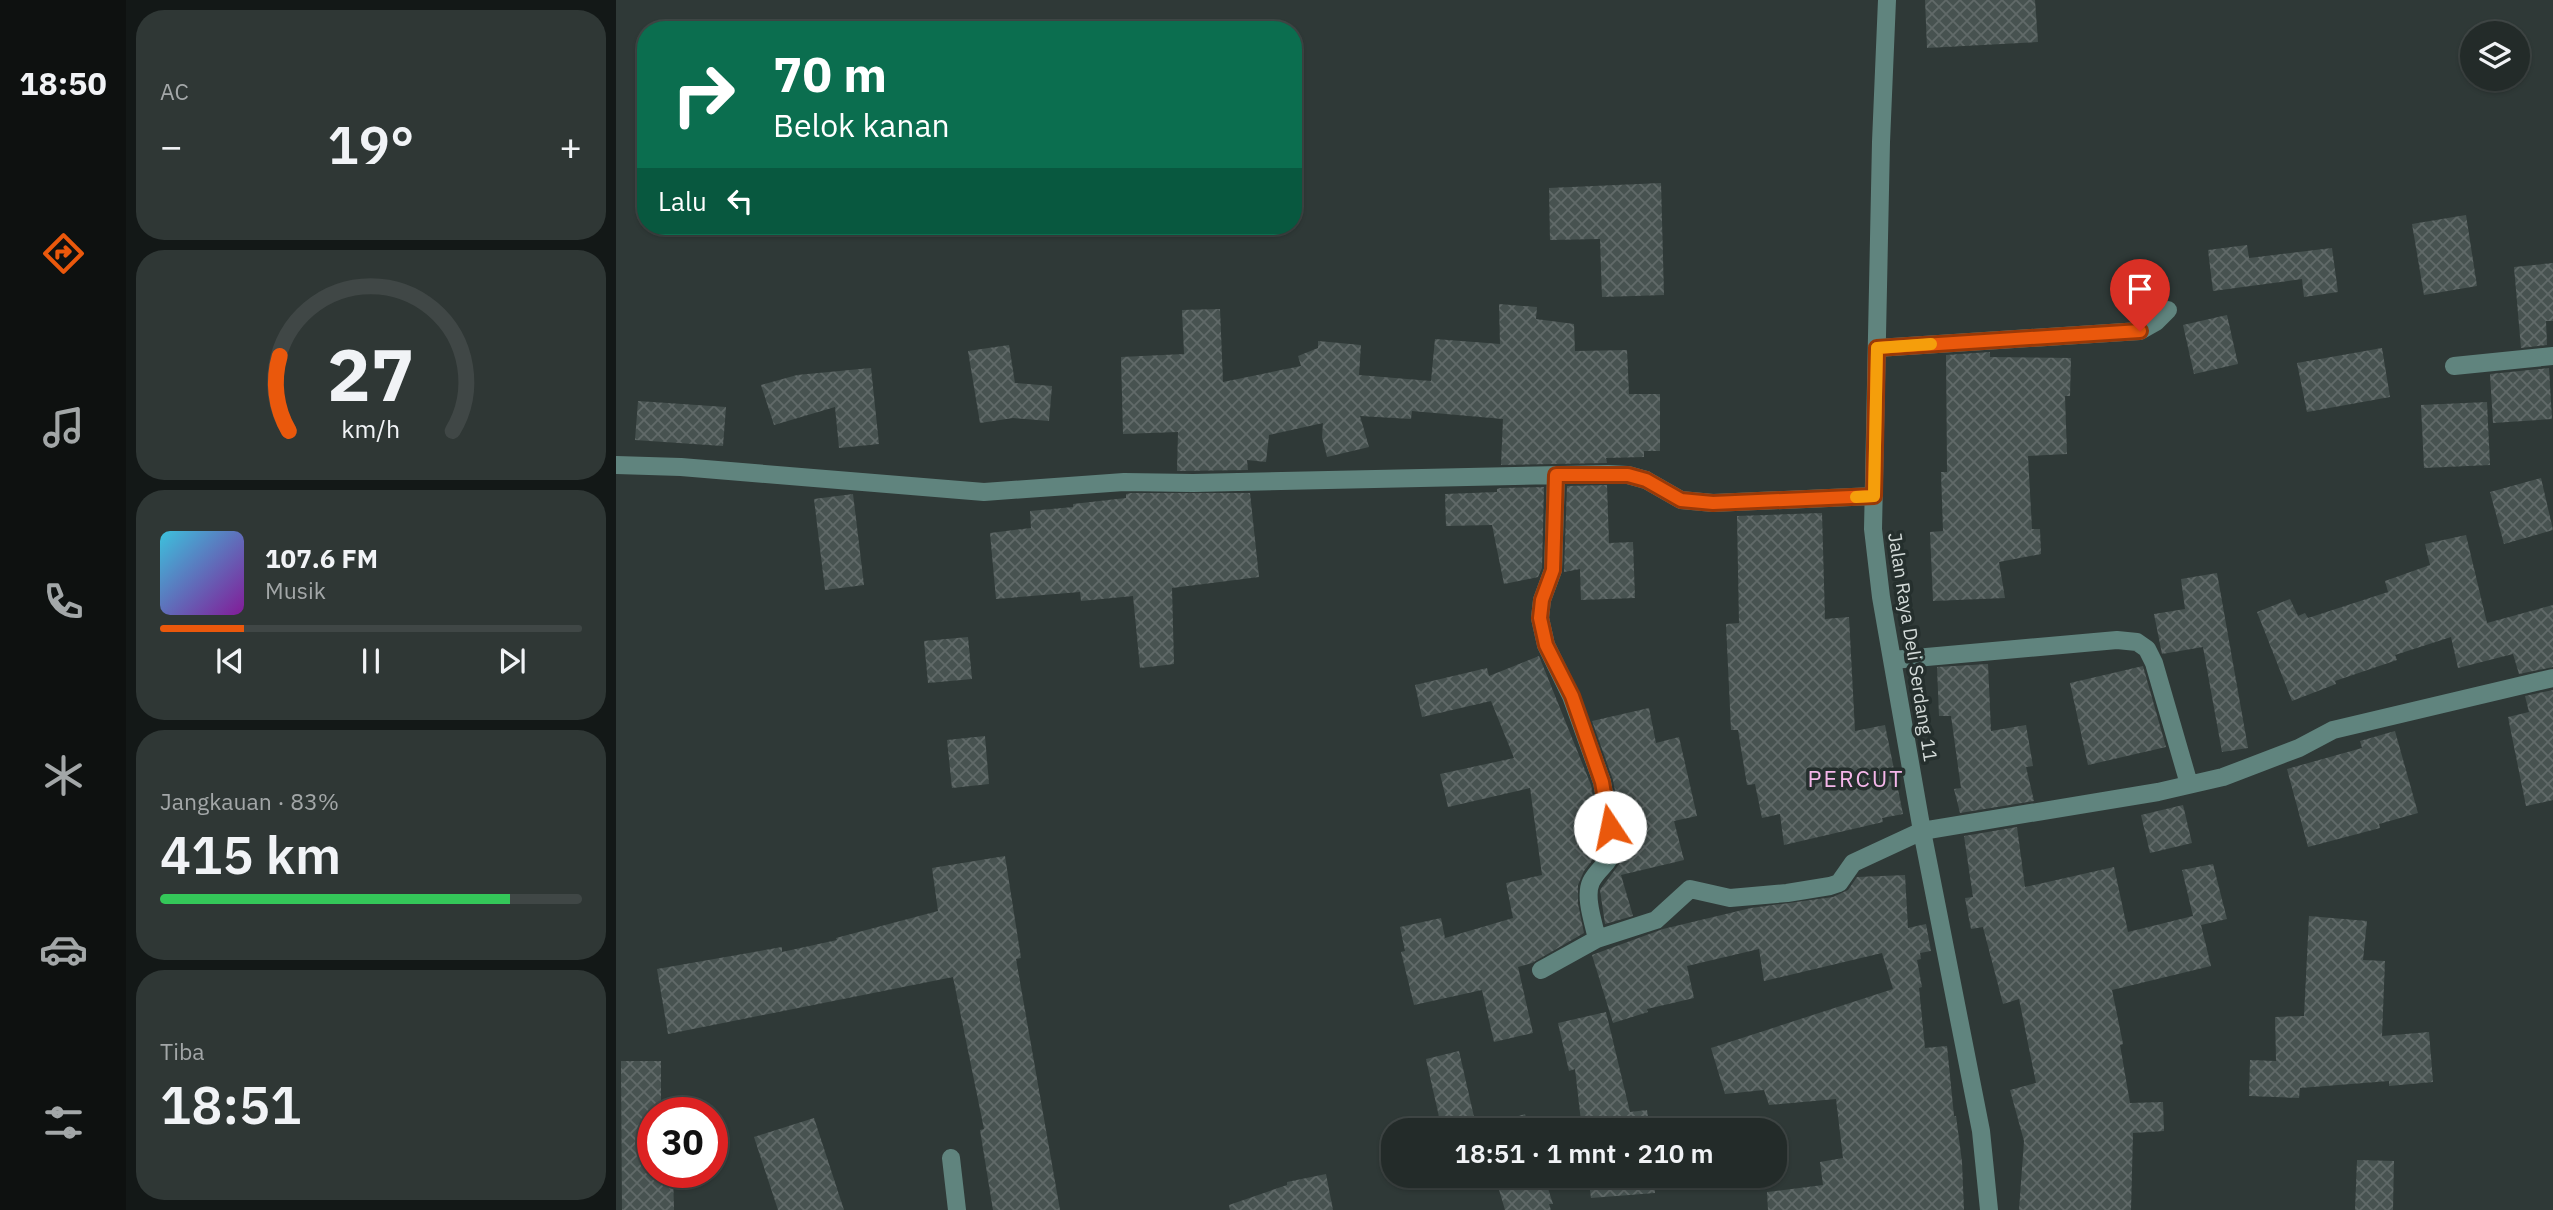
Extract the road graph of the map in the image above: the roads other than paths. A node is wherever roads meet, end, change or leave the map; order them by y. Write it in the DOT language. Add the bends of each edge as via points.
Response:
graph roads {
  1 [pos="1887,0"];
  2 [pos="2168,310"];
  3 [pos="1877,348"];
  4 [pos="2553,356"];
  5 [pos="2454,366"];
  6 [pos="616,465"];
  7 [pos="1556,475"];
  8 [pos="1874,496"];
  9 [pos="1893,660"];
  10 [pos="2553,678"];
  11 [pos="2189,784"];
  12 [pos="1922,831"];
  13 [pos="1597,939"];
  14 [pos="1541,970"];
  15 [pos="951,1158"];
  16 [pos="957,1210"];
  17 [pos="1989,1210"];
  1 -- 3 [label="street, Jalan Raya Deli Serdang 11"];
  2 -- 3 [label="street" via="2140,331"];
  3 -- 8 [label="street, Jalan Raya Deli Serdang 11"];
  4 -- 5 [label="street"];
  6 -- 7 [label="street" via="984,492 1124,482"];
  7 -- 8 [label="street" via="1628,475 1681,500 1713,503"];
  7 -- 13 [label="street" via="1553,570 1540,618 1546,645 1572,696 1602,782 1614,849 1588,894"];
  8 -- 9 [label="street, Jalan Raya Deli Serdang 11" via="1872,529"];
  9 -- 11 [label="street" via="2062,644 2137,642 2154,663"];
  9 -- 12 [label="street, Jalan Raya Deli Serdang 11"];
  10 -- 11 [label="street" via="2333,730 2262,764"];
  11 -- 12 [label="street"];
  12 -- 13 [label="street" via="1853,863 1839,883 1830,886 1730,898 1690,888 1656,920"];
  12 -- 17 [label="street, Jalan Raya Deli Serdang 11" via="1981,1131"];
  13 -- 14 [label="street"];
  15 -- 16 [label="street"];
}
